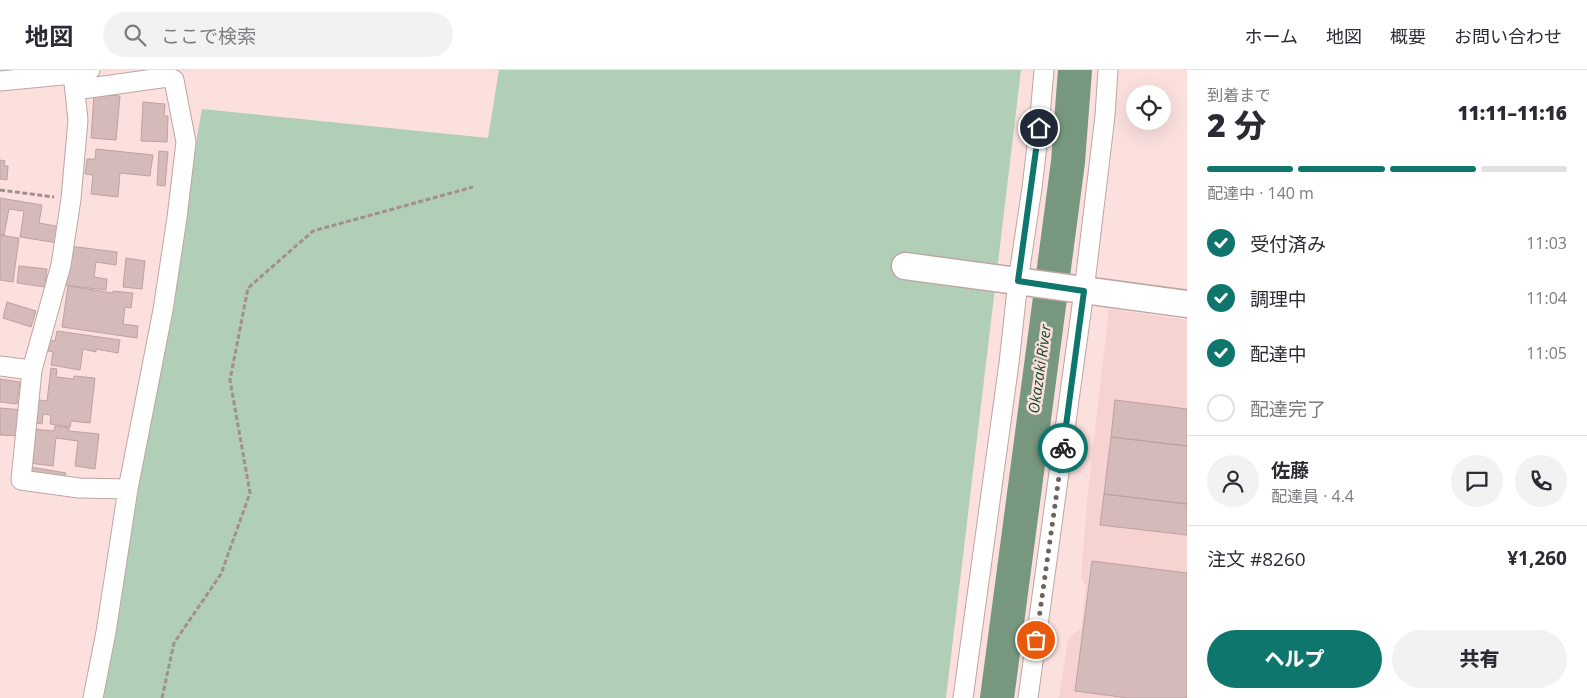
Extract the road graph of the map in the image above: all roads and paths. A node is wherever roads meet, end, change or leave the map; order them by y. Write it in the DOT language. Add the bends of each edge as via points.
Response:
graph roads {
  1 [pos="1044,70"];
  2 [pos="1108,70"];
  3 [pos="80,78"];
  4 [pos="0,81"];
  5 [pos="473,186"];
  6 [pos="0,190"];
  7 [pos="71,199"];
  8 [pos="905,266"];
  9 [pos="1018,281"];
  10 [pos="1084,291"];
  11 [pos="1187,304"];
  12 [pos="0,366"];
  13 [pos="32,370"];
  14 [pos="128,489"];
  15 [pos="93,698"];
  16 [pos="162,698"];
  17 [pos="963,698"];
  18 [pos="1028,698"];
  1 -- 9 [label="street"];
  2 -- 10 [label="street"];
  3 -- 4 [label="street"];
  3 -- 7 [label="street"];
  3 -- 14 [label="street" via="168,77 174,80 186,142 163,310"];
  5 -- 16 [label="path" via="313,231 248,288 230,380 250,493 221,574 174,643"];
  6 -- 7 [label="path"];
  7 -- 13 [label="street" via="61,264"];
  8 -- 9 [label="street"];
  9 -- 10 [label="street"];
  9 -- 17 [label="street"];
  10 -- 11 [label="street"];
  10 -- 18 [label="street"];
  12 -- 13 [label="street"];
  13 -- 14 [label="street" via="21,480 79,488"];
  14 -- 15 [label="street"];
}
